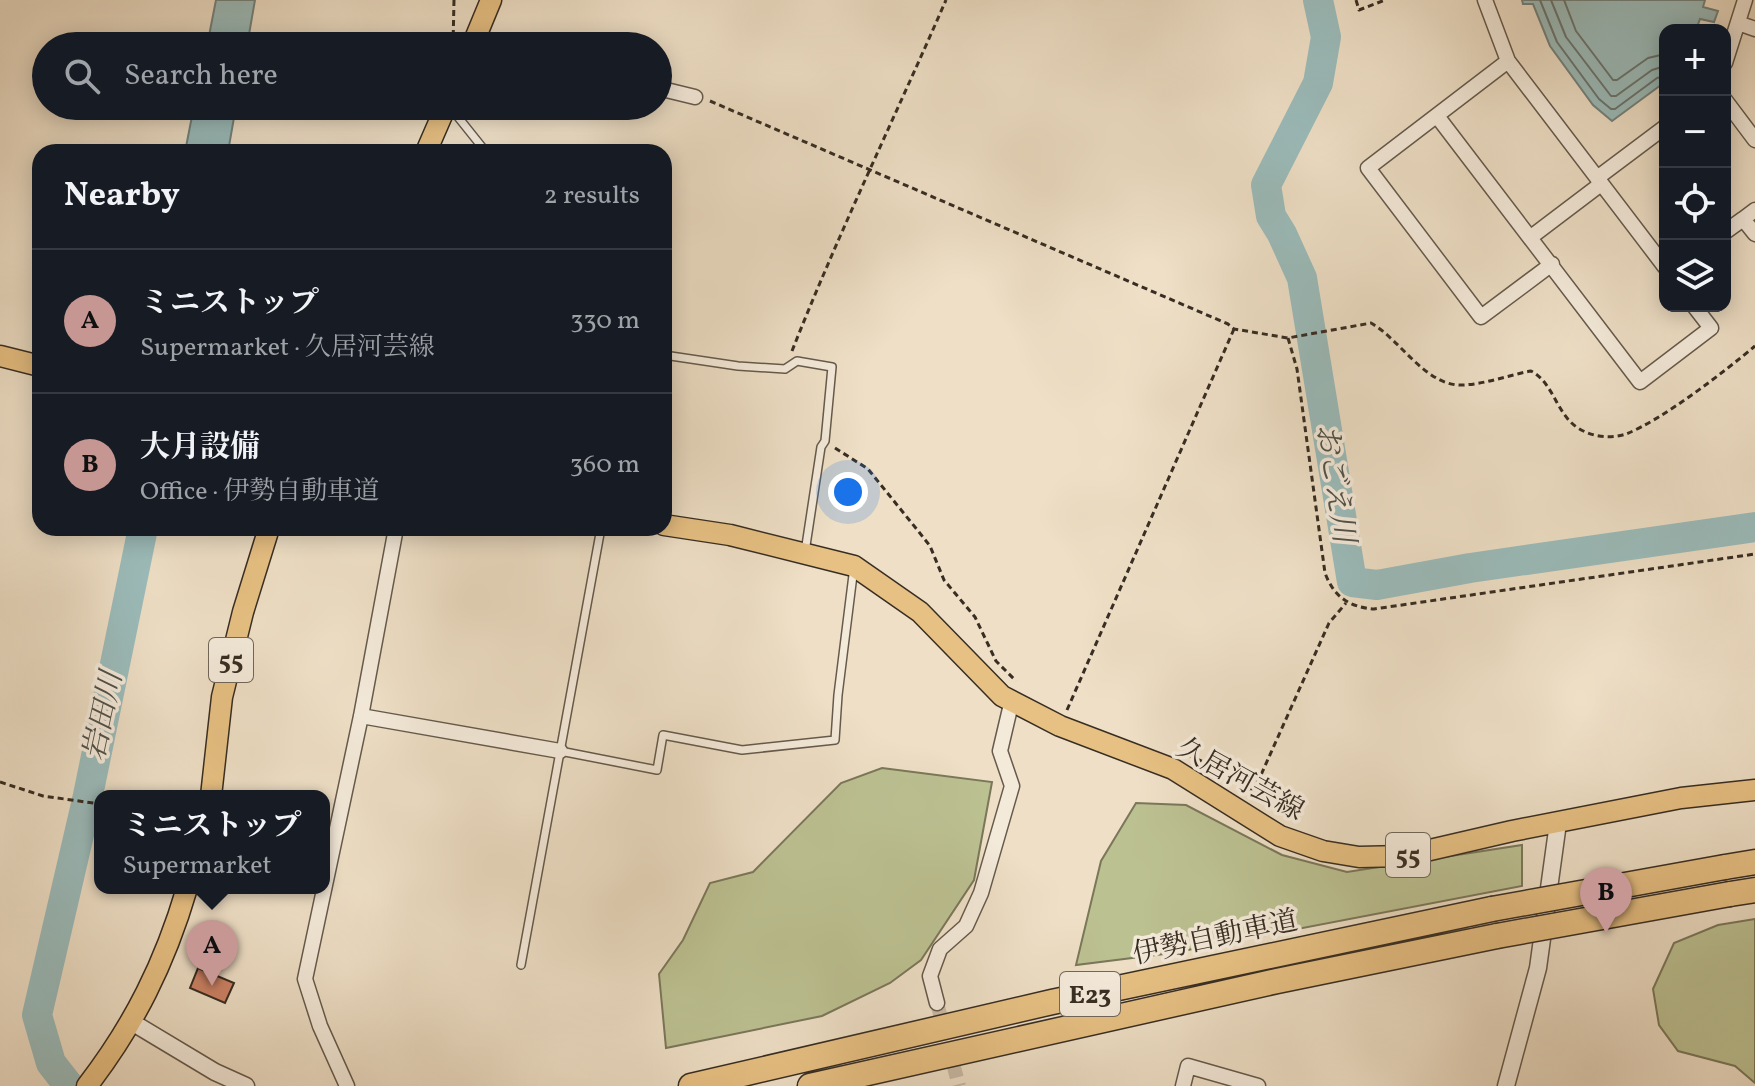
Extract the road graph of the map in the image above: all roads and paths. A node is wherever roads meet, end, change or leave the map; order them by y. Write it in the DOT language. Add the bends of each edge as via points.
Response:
graph roads {
  1 [pos="454,0"];
  2 [pos="491,0"];
  3 [pos="946,0"];
  4 [pos="1356,0"];
  5 [pos="1385,0"];
  6 [pos="1485,0"];
  7 [pos="1745,0"];
  8 [pos="1738,23"];
  9 [pos="1755,29"];
  10 [pos="453,32"];
  11 [pos="478,32"];
  12 [pos="1731,45"];
  13 [pos="1508,61"];
  14 [pos="672,91"];
  15 [pos="695,97"];
  16 [pos="1731,108"];
  17 [pos="1437,116"];
  18 [pos="441,120"];
  19 [pos="460,120"];
  20 [pos="1659,132"];
  21 [pos="1755,140"];
  22 [pos="430,144"];
  23 [pos="479,144"];
  24 [pos="872,170"];
  25 [pos="1599,181"];
  26 [pos="1749,214"];
  27 [pos="1731,228"];
  28 [pos="1755,234"];
  29 [pos="1531,237"];
  30 [pos="1659,259"];
  31 [pos="1552,264"];
  32 [pos="1699,312"];
  33 [pos="1234,329"];
  34 [pos="1290,338"];
  35 [pos="1755,346"];
  36 [pos="0,356"];
  37 [pos="672,356"];
  38 [pos="32,364"];
  39 [pos="785,369"];
  40 [pos="825,441"];
  41 [pos="672,526"];
  42 [pos="267,536"];
  43 [pos="395,536"];
  44 [pos="600,536"];
  45 [pos="804,554"];
  46 [pos="1755,554"];
  47 [pos="854,566"];
  48 [pos="1347,602"];
  49 [pos="1015,691"];
  50 [pos="1056,706"];
  51 [pos="361,716"];
  52 [pos="560,751"];
  53 [pos="1187,755"];
  54 [pos="0,782"];
  55 [pos="212,790"];
  56 [pos="1250,790"];
  57 [pos="1755,790"];
  58 [pos="94,803"];
  59 [pos="1255,804"];
  60 [pos="1558,823"];
  61 [pos="330,862"];
  62 [pos="1755,862"];
  63 [pos="1755,890"];
  64 [pos="185,894"];
  65 [pos="323,894"];
  66 [pos="521,965"];
  67 [pos="937,1003"];
  68 [pos="130,1021"];
  69 [pos="87,1086"];
  70 [pos="246,1086"];
  71 [pos="347,1086"];
  72 [pos="691,1086"];
  73 [pos="810,1086"];
  74 [pos="1183,1086"];
  75 [pos="1258,1086"];
  76 [pos="1506,1086"];
  1 -- 10 [label="path"];
  2 -- 11 [label="main road"];
  3 -- 24 [label="path"];
  4 -- 5 [label="path" via="1359,10"];
  6 -- 13 [label="street"];
  7 -- 8 [label="street"];
  8 -- 9 [label="street"];
  8 -- 12 [label="street"];
  13 -- 17 [label="street"];
  13 -- 25 [label="street"];
  14 -- 15 [label="street"];
  15 -- 24 [label="path"];
  16 -- 21 [label="street"];
  17 -- 29 [label="street"];
  17 -- 31 [label="street" via="1368,168 1481,317"];
  18 -- 22 [label="main road"];
  19 -- 23 [label="lane"];
  20 -- 25 [label="street"];
  24 -- 33 [label="path"];
  24 -- 39 [label="path"];
  25 -- 29 [label="street"];
  25 -- 30 [label="street"];
  26 -- 27 [label="street"];
  26 -- 28 [label="street"];
  29 -- 31 [label="street"];
  31 -- 32 [label="street" via="1640,382 1711,328"];
  33 -- 34 [label="path"];
  33 -- 50 [label="path" via="1067,710"];
  34 -- 35 [label="path" via="1371,323 1450,384 1531,371 1543,378 1571,424 1608,437 1659,415"];
  34 -- 48 [label="path" via="1325,573 1332,589"];
  36 -- 38 [label="main road"];
  37 -- 39 [label="lane"];
  39 -- 40 [label="lane" via="797,361 832,367"];
  40 -- 45 [label="lane"];
  40 -- 49 [label="path" via="864,465 930,546 944,580 975,617"];
  41 -- 45 [label="main road, 久居河芸線 / 55"];
  42 -- 55 [label="main road, 55" via="222,697"];
  43 -- 51 [label="street"];
  44 -- 52 [label="lane"];
  45 -- 47 [label="main road, 久居河芸線 / 55"];
  46 -- 48 [label="path" via="1374,609"];
  47 -- 49 [label="main road, 久居河芸線 / 55" via="920,612 1002,696"];
  47 -- 52 [label="lane" via="835,740 742,750 663,735 657,770"];
  48 -- 56 [label="path" via="1329,623"];
  49 -- 60 [label="main road, 久居河芸線 / 55" via="1060,726 1173,769 1280,836 1323,851 1404,856"];
  49 -- 67 [label="street" via="1000,751 1012,786 981,893 966,926 940,949 930,976"];
  51 -- 52 [label="street"];
  51 -- 61 [label="street"];
  52 -- 66 [label="lane"];
  53 -- 56 [label="path"];
  54 -- 58 [label="path" via="43,796"];
  56 -- 59 [label="path"];
  57 -- 60 [label="main road, 久居河芸線 / 55" via="1681,798"];
  60 -- 76 [label="street" via="1538,968"];
  62 -- 72 [label="highway, 伊勢自動車道 / E23, bridge" via="1492,909 1052,1002"];
  63 -- 73 [label="highway, 伊勢自動車道 / E23, bridge" via="1497,936"];
  64 -- 68 [label="main road" via="162,964"];
  65 -- 71 [label="street" via="305,979"];
  68 -- 69 [label="main road"];
  68 -- 70 [label="street"];
  74 -- 75 [label="street" via="1188,1066"];
}
